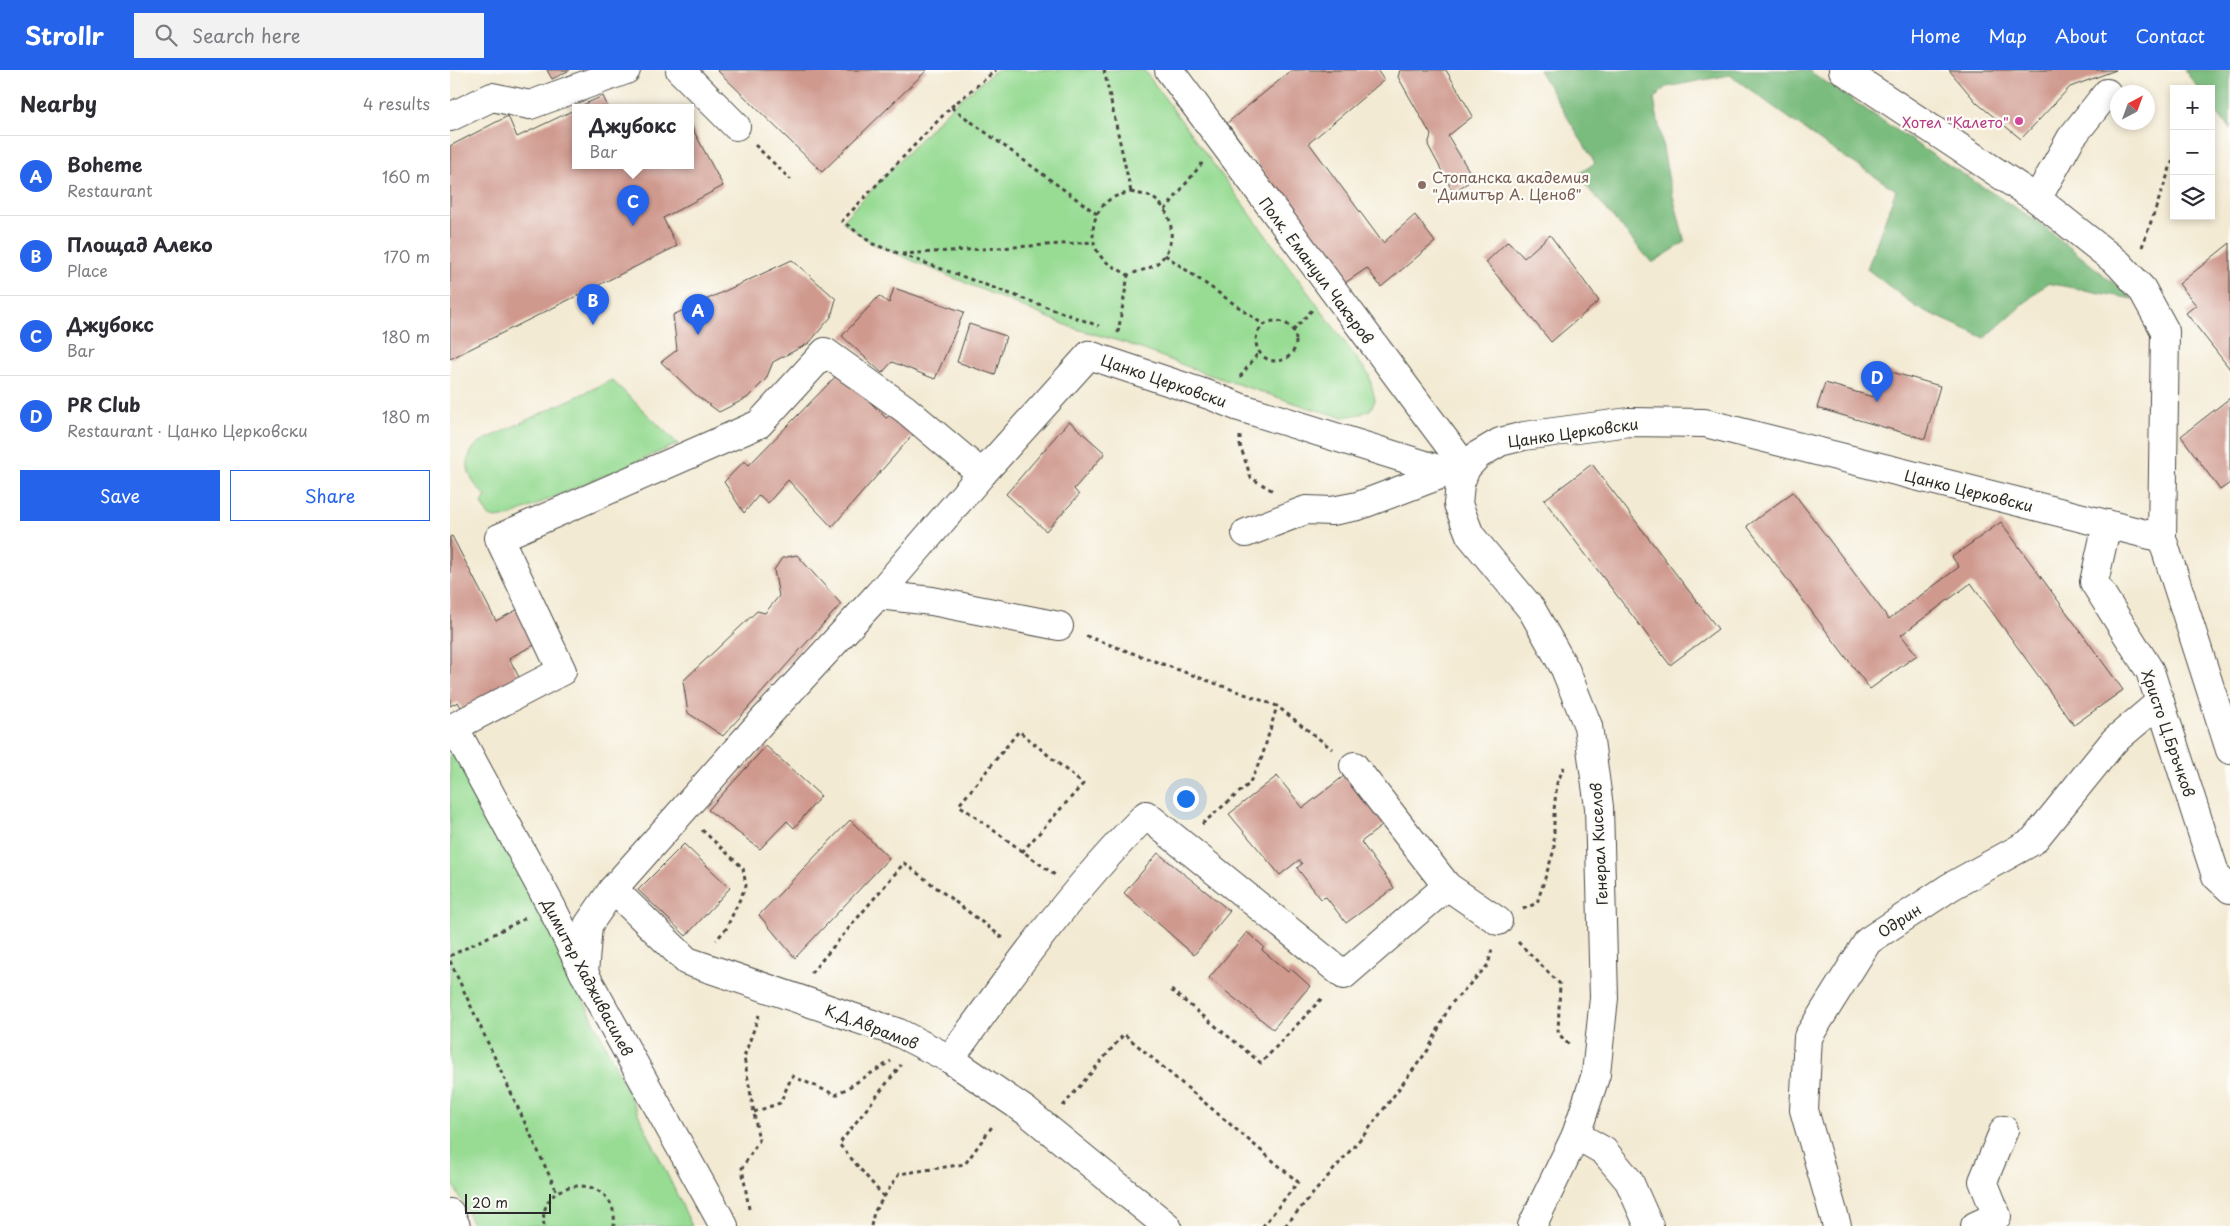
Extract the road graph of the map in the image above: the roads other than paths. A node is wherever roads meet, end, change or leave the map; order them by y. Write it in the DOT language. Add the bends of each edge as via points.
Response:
graph roads {
  1 [pos="626,70"];
  2 [pos="680,70"];
  3 [pos="1169,70"];
  4 [pos="1843,70"];
  5 [pos="2107,93"];
  6 [pos="450,117"];
  7 [pos="736,126"];
  8 [pos="2037,199"];
  9 [pos="1457,470"];
  10 [pos="982,474"];
  11 [pos="2107,524"];
  12 [pos="1246,533"];
  13 [pos="2162,538"];
  14 [pos="878,595"];
  15 [pos="1059,626"];
  16 [pos="2160,702"];
  17 [pos="2230,750"];
  18 [pos="1354,766"];
  19 [pos="1447,886"];
  20 [pos="613,889"];
  21 [pos="2230,889"];
  22 [pos="1498,921"];
  23 [pos="584,973"];
  24 [pos="950,1059"];
  25 [pos="2004,1130"];
  26 [pos="1576,1135"];
  27 [pos="450,1213"];
  28 [pos="1993,1223"];
  29 [pos="456,1226"];
  30 [pos="724,1226"];
  31 [pos="1167,1226"];
  32 [pos="1532,1226"];
  33 [pos="1649,1226"];
  34 [pos="1837,1226"];
  1 -- 6 [label="street" via="530,105 492,97"];
  2 -- 7 [label="street"];
  3 -- 9 [label="street, Полк. Емануил Чакъров"];
  4 -- 8 [label="street"];
  5 -- 8 [label="street" via="2071,138"];
  8 -- 13 [label="street" via="2119,264 2142,289 2165,331"];
  9 -- 10 [label="street, Цанко Церковски" via="1239,407 1089,354"];
  9 -- 11 [label="street, Цанко Церковски" via="1500,442 1524,436 1629,422 1705,423"];
  9 -- 12 [label="street" via="1358,506 1332,511 1306,510"];
  9 -- 26 [label="street, Генерал Киселов" via="1460,484 1458,504 1470,535 1532,610 1565,669 1590,737 1599,807 1604,998 1596,1074"];
  10 -- 14 [label="street"];
  10 -- 23 [label="street, Димитър Хадживасилев" via="905,410 826,352 759,424 499,538 562,671 454,727"];
  11 -- 13 [label="street, Цанко Церковски"];
  11 -- 16 [label="street, Христо Ц.Бръчков" via="2094,582 2150,671"];
  13 -- 17 [label="street"];
  14 -- 15 [label="street" via="932,601"];
  14 -- 20 [label="street"];
  16 -- 21 [label="street, Христо Ц.Бръчков" via="2216,876"];
  16 -- 34 [label="street, Одрин" via="2114,741 2033,841 1950,887 1868,941 1808,1037 1804,1110"];
  18 -- 19 [label="street"];
  19 -- 22 [label="street"];
  19 -- 24 [label="street" via="1344,975 1146,815 1112,849 1025,954"];
  20 -- 23 [label="street" via="588,925"];
  20 -- 24 [label="street, К.Д.Аврамов" via="687,961 899,1033"];
  23 -- 30 [label="street, Димитър Хадживасилев"];
  24 -- 31 [label="street, К.Д.Аврамов" via="1026,1111"];
  25 -- 28 [label="street" via="1983,1181"];
  26 -- 32 [label="street, Генерал Киселов"];
  26 -- 33 [label="street" via="1604,1151 1629,1181"];
  27 -- 29 [label="street"];
}
